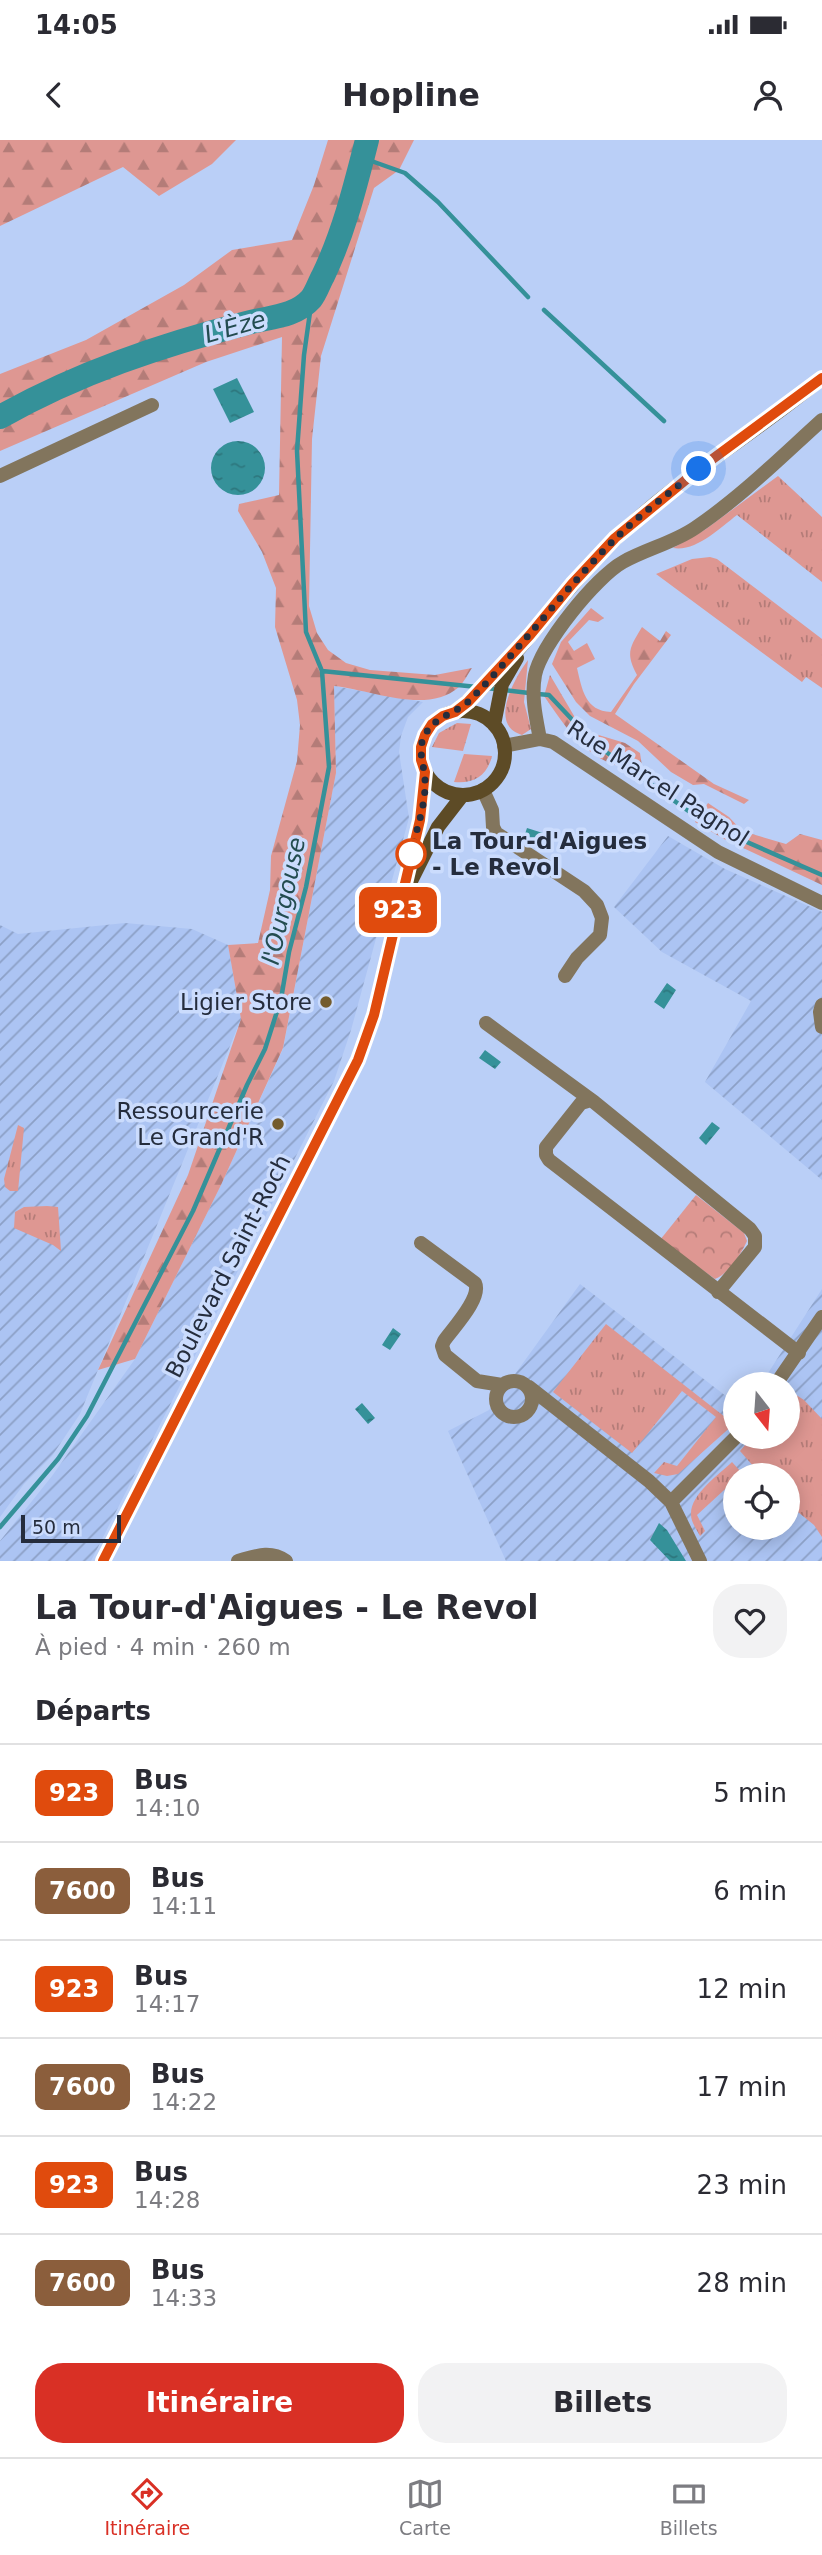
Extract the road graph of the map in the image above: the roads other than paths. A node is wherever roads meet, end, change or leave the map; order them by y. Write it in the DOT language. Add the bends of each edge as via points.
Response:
graph roads {
  1 [pos="822,378"];
  2 [pos="152,405"];
  3 [pos="822,420"];
  4 [pos="0,477"];
  5 [pos="530,635"];
  6 [pos="455,712"];
  7 [pos="494,725"];
  8 [pos="540,739"];
  9 [pos="505,746"];
  10 [pos="425,772"];
  11 [pos="484,790"];
  12 [pos="462,796"];
  13 [pos="822,903"];
  14 [pos="399,904"];
  15 [pos="565,976"];
  16 [pos="822,1005"];
  17 [pos="486,1023"];
  18 [pos="822,1027"];
  19 [pos="591,1100"];
  20 [pos="422,1243"];
  21 [pos="718,1292"];
  22 [pos="822,1317"];
  23 [pos="799,1353"];
  24 [pos="785,1372"];
  25 [pos="502,1385"];
  26 [pos="528,1387"];
  27 [pos="724,1449"];
  28 [pos="671,1502"];
  29 [pos="284,1559"];
  30 [pos="103,1561"];
  31 [pos="238,1561"];
  32 [pos="700,1561"];
  1 -- 5 [label="main road" via="636,520 572,584"];
  2 -- 4 [label="street"];
  3 -- 8 [label="street" via="695,528 604,576 538,664 534,700"];
  5 -- 6 [label="main road"];
  5 -- 7 [label="main road" via="502,684"];
  6 -- 7 [label="main road" via="476,714"];
  6 -- 10 [label="main road" via="432,724 425,735 421,747"];
  7 -- 9 [label="main road"];
  8 -- 9 [label="street, Rue Marcel Pagnol"];
  8 -- 13 [label="street, Rue Marcel Pagnol" via="581,758 718,852"];
  9 -- 11 [label="main road" via="503,767"];
  10 -- 12 [label="main road" via="440,789"];
  10 -- 14 [label="main road, Boulevard Saint-Roch" via="420,820"];
  11 -- 12 [label="main road"];
  11 -- 15 [label="street" via="496,833 584,891 599,908 600,935"];
  12 -- 14 [label="main road, Boulevard Saint-Roch" via="438,827"];
  14 -- 30 [label="main road, Boulevard Saint-Roch" via="374,1015 358,1060"];
  16 -- 18 [label="street"];
  17 -- 19 [label="street"];
  19 -- 21 [label="street" via="755,1236 755,1247"];
  19 -- 21 [label="street" via="581,1103 546,1147 549,1160"];
  20 -- 25 [label="street" via="477,1287 476,1297 444,1341 445,1355 477,1381"];
  21 -- 23 [label="street"];
  22 -- 23 [label="street"];
  23 -- 24 [label="street"];
  25 -- 26 [label="street" via="513,1380"];
  25 -- 26 [label="street" via="496,1401 501,1412 512,1417 524,1414 531,1405"];
  26 -- 28 [label="street"];
  27 -- 28 [label="street"];
  28 -- 32 [label="street"];
  29 -- 31 [label="street" via="265,1554"];
}
